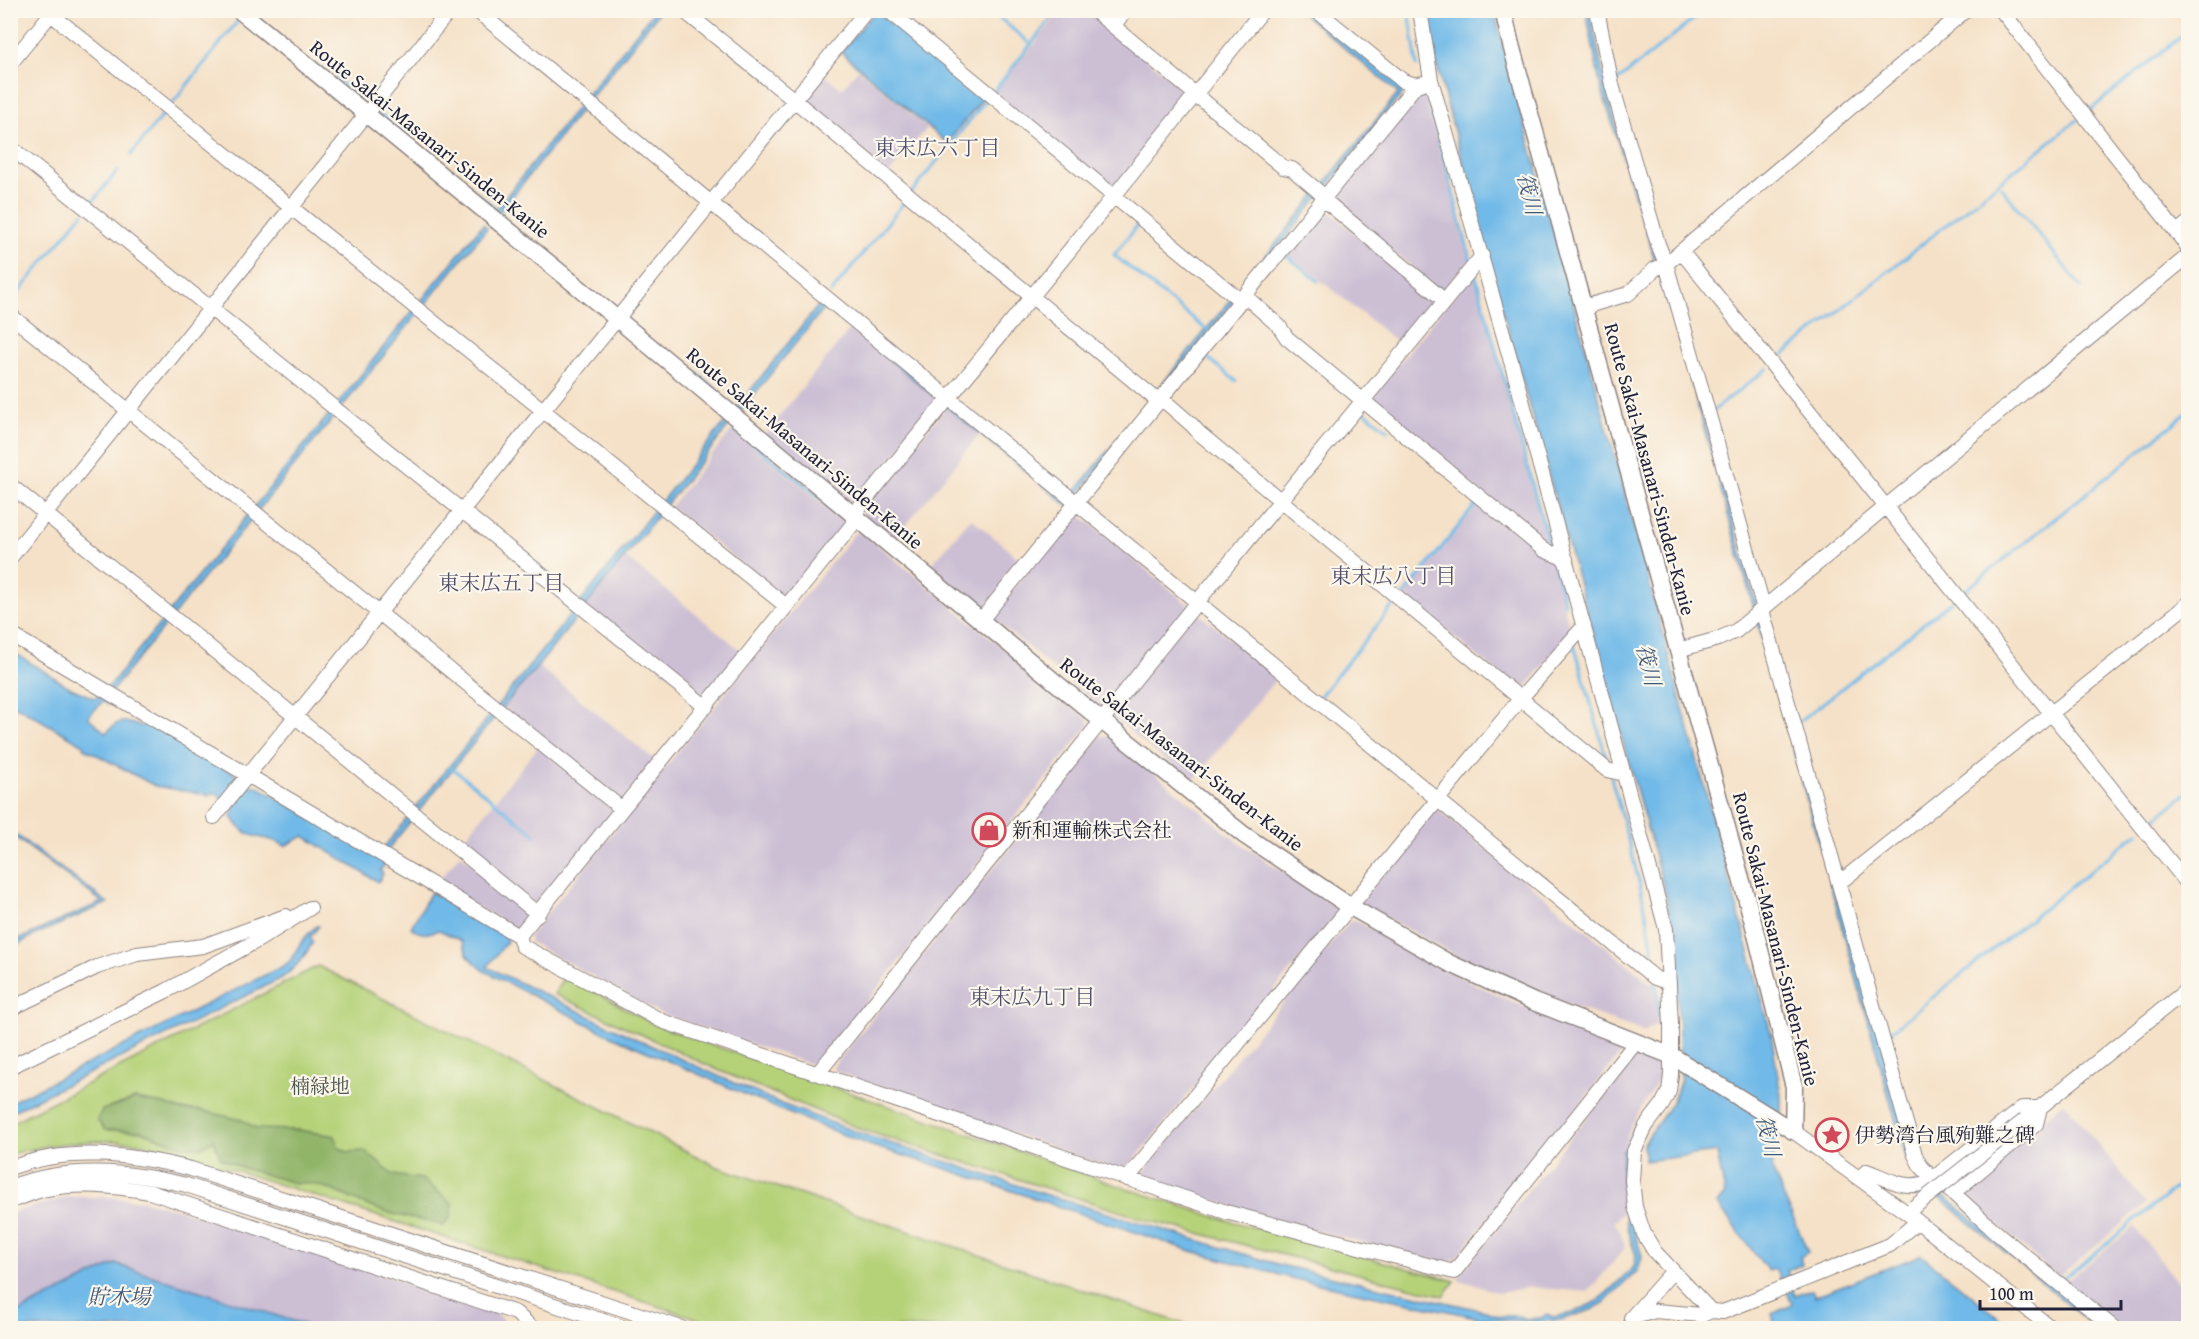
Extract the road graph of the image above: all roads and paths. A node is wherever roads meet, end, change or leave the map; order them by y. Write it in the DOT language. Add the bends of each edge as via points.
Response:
graph roads {
  1 [pos="239,10"];
  2 [pos="450,10"];
  3 [pos="476,10"];
  4 [pos="682,10"];
  5 [pos="867,10"];
  6 [pos="888,10"];
  7 [pos="1094,10"];
  8 [pos="1126,10"];
  9 [pos="1263,10"];
  10 [pos="1316,10"];
  11 [pos="1420,10"];
  12 [pos="1503,10"];
  13 [pos="1597,10"];
  14 [pos="1966,10"];
  15 [pos="2001,10"];
  16 [pos="52,12"];
  17 [pos="1113,26"];
  18 [pos="10,64"];
  19 [pos="1431,80"];
  20 [pos="1416,85"];
  21 [pos="1196,94"];
  22 [pos="794,100"];
  23 [pos="366,115"];
  24 [pos="10,147"];
  25 [pos="1322,195"];
  26 [pos="1114,196"];
  27 [pos="710,202"];
  28 [pos="291,208"];
  29 [pos="2188,223"];
  30 [pos="2177,232"];
  31 [pos="2188,247"];
  32 [pos="1681,251"];
  33 [pos="1482,256"];
  34 [pos="2188,256"];
  35 [pos="1661,266"];
  36 [pos="1030,297"];
  37 [pos="1239,297"];
  38 [pos="1444,300"];
  39 [pos="1584,307"];
  40 [pos="210,310"];
  41 [pos="10,315"];
  42 [pos="616,318"];
  43 [pos="1157,399"];
  44 [pos="1363,400"];
  45 [pos="946,401"];
  46 [pos="129,411"];
  47 [pos="542,411"];
  48 [pos="10,485"];
  49 [pos="1281,501"];
  50 [pos="1077,503"];
  51 [pos="1887,507"];
  52 [pos="461,511"];
  53 [pos="46,514"];
  54 [pos="855,517"];
  55 [pos="10,558"];
  56 [pos="1566,559"];
  57 [pos="1198,602"];
  58 [pos="2188,604"];
  59 [pos="786,606"];
  60 [pos="379,611"];
  61 [pos="1760,612"];
  62 [pos="981,620"];
  63 [pos="1584,626"];
  64 [pos="10,634"];
  65 [pos="1678,650"];
  66 [pos="1521,698"];
  67 [pos="706,707"];
  68 [pos="2051,714"];
  69 [pos="295,715"];
  70 [pos="1102,721"];
  71 [pos="1624,774"];
  72 [pos="246,777"];
  73 [pos="1438,799"];
  74 [pos="622,809"];
  75 [pos="217,813"];
  76 [pos="1839,883"];
  77 [pos="2188,884"];
  78 [pos="1352,907"];
  79 [pos="538,914"];
  80 [pos="519,936"];
  81 [pos="1669,983"];
  82 [pos="2188,989"];
  83 [pos="10,1010"];
  84 [pos="1636,1042"];
  85 [pos="1672,1056"];
  86 [pos="10,1067"];
  87 [pos="818,1072"];
  88 [pos="2040,1108"];
  89 [pos="1789,1129"];
  90 [pos="10,1168"];
  91 [pos="1859,1178"];
  92 [pos="1126,1179"];
  93 [pos="1928,1182"];
  94 [pos="10,1186"];
  95 [pos="1953,1193"];
  96 [pos="10,1202"];
  97 [pos="1913,1214"];
  98 [pos="1672,1272"];
  99 [pos="1711,1311"];
  100 [pos="532,1329"];
  101 [pos="625,1329"];
  102 [pos="681,1329"];
  103 [pos="2051,1329"];
  104 [pos="2114,1329"];
  1 -- 23 [label="main road, Route Sakai-Masanari-Sinden-Kanie"];
  2 -- 23 [label="street"];
  3 -- 27 [label="street"];
  4 -- 22 [label="street"];
  5 -- 22 [label="street"];
  6 -- 26 [label="street"];
  7 -- 17 [label="street"];
  8 -- 17 [label="street"];
  9 -- 21 [label="street"];
  10 -- 20 [label="street" via="1403,81"];
  11 -- 19 [label="street"];
  12 -- 39 [label="main road, Route Sakai-Masanari-Sinden-Kanie"];
  13 -- 35 [label="street" via="1612,85"];
  14 -- 32 [label="street"];
  15 -- 30 [label="street"];
  16 -- 18 [label="street"];
  16 -- 28 [label="street"];
  17 -- 21 [label="street"];
  19 -- 20 [label="street"];
  19 -- 33 [label="street"];
  20 -- 25 [label="street"];
  21 -- 25 [label="street"];
  21 -- 26 [label="street"];
  22 -- 27 [label="street"];
  22 -- 36 [label="street"];
  23 -- 28 [label="street"];
  23 -- 42 [label="main road, Route Sakai-Masanari-Sinden-Kanie"];
  24 -- 40 [label="street"];
  25 -- 37 [label="street"];
  25 -- 38 [label="street"];
  26 -- 36 [label="street"];
  26 -- 37 [label="street"];
  27 -- 42 [label="street"];
  27 -- 45 [label="street"];
  28 -- 40 [label="street"];
  28 -- 47 [label="street"];
  29 -- 30 [label="street"];
  30 -- 31 [label="street"];
  32 -- 35 [label="street"];
  32 -- 51 [label="street"];
  33 -- 38 [label="street"];
  33 -- 56 [label="street"];
  34 -- 51 [label="street"];
  35 -- 39 [label="street" via="1628,294"];
  35 -- 61 [label="street"];
  36 -- 43 [label="street"];
  36 -- 45 [label="street"];
  37 -- 43 [label="street"];
  37 -- 44 [label="street" via="1279,326 1287,338"];
  38 -- 44 [label="street"];
  39 -- 65 [label="main road, Route Sakai-Masanari-Sinden-Kanie"];
  40 -- 46 [label="street"];
  40 -- 52 [label="street"];
  41 -- 46 [label="street"];
  42 -- 47 [label="street"];
  42 -- 54 [label="main road, Route Sakai-Masanari-Sinden-Kanie"];
  43 -- 49 [label="street"];
  43 -- 50 [label="street"];
  44 -- 49 [label="street"];
  44 -- 56 [label="street" via="1544,550"];
  45 -- 50 [label="street"];
  45 -- 54 [label="street"];
  46 -- 53 [label="street"];
  46 -- 60 [label="street"];
  47 -- 52 [label="street"];
  47 -- 59 [label="street"];
  48 -- 53 [label="street"];
  49 -- 57 [label="street"];
  49 -- 66 [label="street"];
  50 -- 57 [label="street"];
  50 -- 62 [label="street"];
  51 -- 61 [label="street"];
  51 -- 68 [label="street"];
  52 -- 60 [label="street"];
  52 -- 67 [label="street"];
  53 -- 55 [label="street"];
  53 -- 69 [label="street"];
  54 -- 59 [label="street"];
  54 -- 62 [label="main road, Route Sakai-Masanari-Sinden-Kanie"];
  56 -- 63 [label="street"];
  57 -- 70 [label="street"];
  57 -- 73 [label="street"];
  58 -- 68 [label="street"];
  59 -- 67 [label="street"];
  60 -- 69 [label="street"];
  60 -- 74 [label="street"];
  61 -- 65 [label="street" via="1736,631"];
  61 -- 76 [label="street"];
  62 -- 70 [label="main road, Route Sakai-Masanari-Sinden-Kanie"];
  63 -- 66 [label="street"];
  63 -- 71 [label="street"];
  64 -- 72 [label="street"];
  65 -- 89 [label="main road, Route Sakai-Masanari-Sinden-Kanie" via="1791,1077 1794,1096"];
  66 -- 71 [label="street" via="1607,770"];
  66 -- 73 [label="street"];
  67 -- 74 [label="street"];
  68 -- 76 [label="street"];
  68 -- 77 [label="street"];
  69 -- 72 [label="street"];
  69 -- 79 [label="street"];
  70 -- 78 [label="main road, Route Sakai-Masanari-Sinden-Kanie" via="1244,835"];
  70 -- 87 [label="street"];
  71 -- 81 [label="street" via="1666,929"];
  72 -- 75 [label="street"];
  72 -- 80 [label="street"];
  73 -- 78 [label="street"];
  73 -- 81 [label="street" via="1655,978"];
  74 -- 79 [label="street"];
  76 -- 93 [label="street" via="1910,1141"];
  78 -- 84 [label="main road, Route Sakai-Masanari-Sinden-Kanie" via="1449,963"];
  78 -- 92 [label="street"];
  79 -- 80 [label="street"];
  80 -- 87 [label="street" via="522,946 662,1021"];
  81 -- 85 [label="street"];
  82 -- 88 [label="street"];
  83 -- 86 [label="street" via="117,960 203,946 310,908 166,991"];
  84 -- 85 [label="main road, Route Sakai-Masanari-Sinden-Kanie"];
  84 -- 92 [label="street" via="1454,1272 1227,1212"];
  85 -- 89 [label="main road, Route Sakai-Masanari-Sinden-Kanie"];
  85 -- 98 [label="street" via="1669,1091 1634,1151 1632,1180 1641,1227"];
  87 -- 92 [label="street"];
  88 -- 93 [label="street" via="2022,1108"];
  88 -- 95 [label="street" via="2036,1124"];
  88 -- 97 [label="street, bridge"];
  89 -- 91 [label="street"];
  90 -- 102 [label="street" via="88,1154 152,1159"];
  91 -- 93 [label="street" via="1867,1171 1899,1185"];
  91 -- 97 [label="street"];
  93 -- 95 [label="street"];
  94 -- 101 [label="street" via="60,1174 118,1172 149,1176"];
  95 -- 104 [label="street"];
  96 -- 100 [label="street" via="41,1190 81,1185 150,1192 516,1313"];
  97 -- 99 [label="street" via="1890,1245 1723,1312"];
  97 -- 103 [label="street"];
  98 -- 99 [label="street"];
  98 -- 99 [label="street" via="1631,1318 1655,1311 1702,1315"];
}
